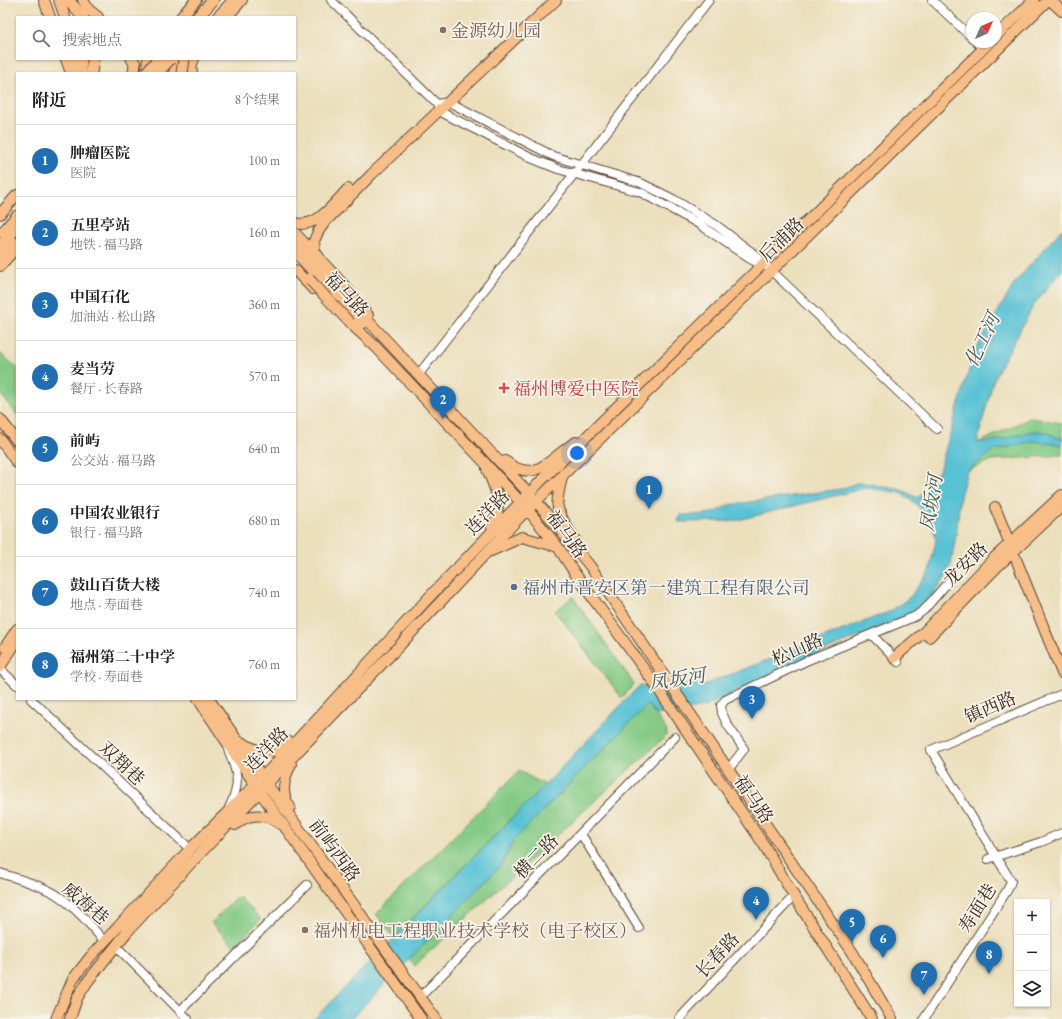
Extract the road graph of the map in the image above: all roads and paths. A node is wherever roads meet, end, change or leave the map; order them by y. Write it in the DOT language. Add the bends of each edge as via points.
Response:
graph roads {
  1 [pos="44,0"];
  2 [pos="51,0"];
  3 [pos="58,0"];
  4 [pos="68,0"];
  5 [pos="83,0"];
  6 [pos="196,0"];
  7 [pos="204,0"];
  8 [pos="214,0"];
  9 [pos="224,0"];
  10 [pos="234,0"];
  11 [pos="242,0"];
  12 [pos="331,0"];
  13 [pos="546,0"];
  14 [pos="556,0"];
  15 [pos="708,0"];
  16 [pos="932,0"];
  17 [pos="1034,0"];
  18 [pos="1049,0"];
  19 [pos="1062,11"];
  20 [pos="50,16"];
  21 [pos="58,16"];
  22 [pos="65,16"];
  23 [pos="82,16"];
  24 [pos="97,16"];
  25 [pos="182,16"];
  26 [pos="189,16"];
  27 [pos="199,16"];
  28 [pos="209,16"];
  29 [pos="219,16"];
  30 [pos="228,16"];
  31 [pos="1002,30"];
  32 [pos="966,32"];
  33 [pos="979,48"];
  34 [pos="91,60"];
  35 [pos="132,60"];
  36 [pos="157,60"];
  37 [pos="194,60"];
  38 [pos="146,66"];
  39 [pos="178,66"];
  40 [pos="79,67"];
  41 [pos="135,72"];
  42 [pos="137,72"];
  43 [pos="160,72"];
  44 [pos="192,72"];
  45 [pos="449,102"];
  46 [pos="438,108"];
  47 [pos="580,165"];
  48 [pos="574,173"];
  49 [pos="16,196"];
  50 [pos="16,207"];
  51 [pos="0,214"];
  52 [pos="16,217"];
  53 [pos="0,224"];
  54 [pos="296,224"];
  55 [pos="16,228"];
  56 [pos="0,234"];
  57 [pos="296,234"];
  58 [pos="16,239"];
  59 [pos="296,244"];
  60 [pos="0,246"];
  61 [pos="16,248"];
  62 [pos="296,253"];
  63 [pos="0,256"];
  64 [pos="323,263"];
  65 [pos="762,264"];
  66 [pos="296,265"];
  67 [pos="0,266"];
  68 [pos="770,272"];
  69 [pos="296,273"];
  70 [pos="360,312"];
  71 [pos="384,337"];
  72 [pos="375,346"];
  73 [pos="419,374"];
  74 [pos="0,419"];
  75 [pos="937,429"];
  76 [pos="590,433"];
  77 [pos="0,439"];
  78 [pos="16,440"];
  79 [pos="484,445"];
  80 [pos="16,462"];
  81 [pos="485,463"];
  82 [pos="563,474"];
  83 [pos="1062,495"];
  84 [pos="533,497"];
  85 [pos="524,505"];
  86 [pos="998,506"];
  87 [pos="1062,506"];
  88 [pos="487,536"];
  89 [pos="1014,545"];
  90 [pos="558,546"];
  91 [pos="486,553"];
  92 [pos="590,566"];
  93 [pos="949,581"];
  94 [pos="16,630"];
  95 [pos="872,635"];
  96 [pos="16,643"];
  97 [pos="0,654"];
  98 [pos="1062,656"];
  99 [pos="896,660"];
  100 [pos="0,668"];
  101 [pos="1062,673"];
  102 [pos="16,684"];
  103 [pos="1062,694"];
  104 [pos="32,700"];
  105 [pos="199,700"];
  106 [pos="210,700"];
  107 [pos="335,700"];
  108 [pos="220,732"];
  109 [pos="675,738"];
  110 [pos="237,739"];
  111 [pos="931,750"];
  112 [pos="297,754"];
  113 [pos="728,770"];
  114 [pos="261,785"];
  115 [pos="228,812"];
  116 [pos="288,833"];
  117 [pos="1062,833"];
  118 [pos="581,834"];
  119 [pos="190,849"];
  120 [pos="997,856"];
  121 [pos="988,859"];
  122 [pos="190,864"];
  123 [pos="0,873"];
  124 [pos="331,873"];
  125 [pos="307,885"];
  126 [pos="794,896"];
  127 [pos="639,928"];
  128 [pos="104,941"];
  129 [pos="116,946"];
  130 [pos="420,997"];
  131 [pos="180,1012"];
  132 [pos="56,1019"];
  133 [pos="70,1019"];
  134 [pos="188,1019"];
  135 [pos="422,1019"];
  136 [pos="436,1019"];
  137 [pos="679,1019"];
  138 [pos="872,1019"];
  139 [pos="892,1019"];
  140 [pos="924,1019"];
  1 -- 20 [label="main road"];
  2 -- 21 [label="main road"];
  3 -- 22 [label="main road"];
  4 -- 23 [label="highway"];
  5 -- 24 [label="main road" via="88,10"];
  6 -- 25 [label="main road"];
  7 -- 26 [label="highway"];
  8 -- 27 [label="highway"];
  9 -- 28 [label="highway"];
  10 -- 29 [label="highway"];
  11 -- 30 [label="main road"];
  12 -- 46 [label="street"];
  13 -- 46 [label="main road"];
  14 -- 45 [label="main road"];
  15 -- 47 [label="street"];
  16 -- 32 [label="street"];
  17 -- 31 [label="main road"];
  18 -- 19 [label="main road"];
  18 -- 68 [label="main road, 后浦路"];
  33 -- 65 [label="main road, 后浦路"];
  34 -- 40 [label="highway"];
  35 -- 41 [label="highway"];
  36 -- 38 [label="highway, bridge"];
  37 -- 44 [label="main road"];
  38 -- 42 [label="main road"];
  39 -- 43 [label="highway, bridge"];
  45 -- 46 [label="main road"];
  45 -- 47 [label="street" via="553,156"];
  46 -- 48 [label="street" via="531,158"];
  46 -- 54 [label="main road" via="316,221"];
  46 -- 64 [label="main road" via="320,228 314,248"];
  47 -- 48 [label="street"];
  47 -- 65 [label="street" via="632,180 658,191 716,225 744,246"];
  48 -- 65 [label="street" via="629,188 650,197"];
  48 -- 73 [label="street"];
  49 -- 51 [label="main road"];
  50 -- 53 [label="highway"];
  52 -- 56 [label="highway"];
  55 -- 60 [label="highway"];
  57 -- 64 [label="main road"];
  58 -- 63 [label="highway"];
  59 -- 70 [label="highway"];
  61 -- 67 [label="main road"];
  62 -- 71 [label="main road, 福马路" via="355,316"];
  64 -- 71 [label="main road" via="358,301"];
  65 -- 68 [label="street"];
  65 -- 76 [label="main road, 后浦路"];
  66 -- 72 [label="main road, 福马路, bridge"];
  68 -- 75 [label="street"];
  68 -- 82 [label="main road, 后浦路"];
  69 -- 72 [label="main road" via="343,321"];
  70 -- 71 [label="main road, 福马路"];
  71 -- 73 [label="main road, 福马路"];
  72 -- 81 [label="main road, 福马路"];
  73 -- 79 [label="main road, 福马路"];
  74 -- 78 [label="main road"];
  76 -- 79 [label="main road" via="563,450 546,466 530,471 514,468"];
  76 -- 84 [label="main road, 后浦路"];
  77 -- 80 [label="main road"];
  79 -- 84 [label="main road, 福马路"];
  81 -- 85 [label="main road, 福马路"];
  81 -- 88 [label="main road" via="499,498 498,516"];
  82 -- 84 [label="main road, 后浦路"];
  82 -- 92 [label="main road" via="556,500 557,509"];
  83 -- 89 [label="main road, 龙安路"];
  84 -- 85 [label="main road, 连洋路"];
  84 -- 92 [label="main road, 福马路"];
  85 -- 88 [label="main road, 连洋路"];
  85 -- 90 [label="main road, 福马路"];
  85 -- 91 [label="main road, 连洋路"];
  86 -- 89 [label="main road"];
  87 -- 89 [label="main road, 龙安路"];
  88 -- 107 [label="main road, 连洋路"];
  89 -- 98 [label="main road"];
  89 -- 99 [label="main road, 龙安路" via="938,615"];
  89 -- 101 [label="main road" via="1019,570"];
  90 -- 91 [label="main road" via="522,537"];
  90 -- 126 [label="main road, 福马路" via="764,845"];
  91 -- 112 [label="main road, 连洋路"];
  92 -- 113 [label="main road, 福马路"];
  93 -- 95 [label="street, 松山路" via="920,614"];
  94 -- 97 [label="main road"];
  95 -- 99 [label="street"];
  95 -- 113 [label="street, 松山路" via="808,660 725,700 721,705 724,718 744,749"];
  96 -- 100 [label="main road"];
  100 -- 102 [label="street"];
  103 -- 111 [label="street, 镇西路"];
  104 -- 119 [label="street, 双翔巷"];
  105 -- 108 [label="main road, 前屿西路"];
  106 -- 110 [label="main road, 前屿西路"];
  107 -- 110 [label="main road" via="278,750 259,752"];
  107 -- 114 [label="main road, 连洋路"];
  108 -- 114 [label="main road, 前屿西路"];
  108 -- 115 [label="street" via="236,769 238,786"];
  109 -- 118 [label="street, 横二路"];
  110 -- 114 [label="main road, 前屿西路"];
  111 -- 120 [label="street, 寿面巷"];
  112 -- 114 [label="main road, 连洋路"];
  112 -- 124 [label="main road" via="284,780 285,798"];
  113 -- 139 [label="main road, 福马路" via="853,953"];
  114 -- 115 [label="main road, 连洋路"];
  114 -- 116 [label="main road, 前屿西路"];
  114 -- 122 [label="main road, 连洋路"];
  114 -- 124 [label="main road, 前屿西路"];
  115 -- 119 [label="main road, 连洋路"];
  116 -- 122 [label="main road" via="276,821 267,817 244,817"];
  116 -- 135 [label="main road, 前屿西路"];
  117 -- 120 [label="street"];
  118 -- 127 [label="street"];
  118 -- 130 [label="street, 横二路"];
  119 -- 128 [label="main road, 连洋路"];
  120 -- 121 [label="street"];
  120 -- 140 [label="street, 寿面巷" via="1010,878 1010,884"];
  122 -- 129 [label="main road, 连洋路"];
  123 -- 128 [label="street, 威海巷" via="26,881 60,897 88,922"];
  124 -- 130 [label="main road, 前屿西路"];
  125 -- 131 [label="street"];
  126 -- 137 [label="street, 长春路"];
  126 -- 138 [label="main road, 福马路"];
  128 -- 132 [label="main road, 连洋路" via="73,979"];
  129 -- 131 [label="street"];
  129 -- 133 [label="main road, 连洋路" via="77,998"];
  130 -- 136 [label="main road, 前屿西路"];
  131 -- 134 [label="street"];
}
